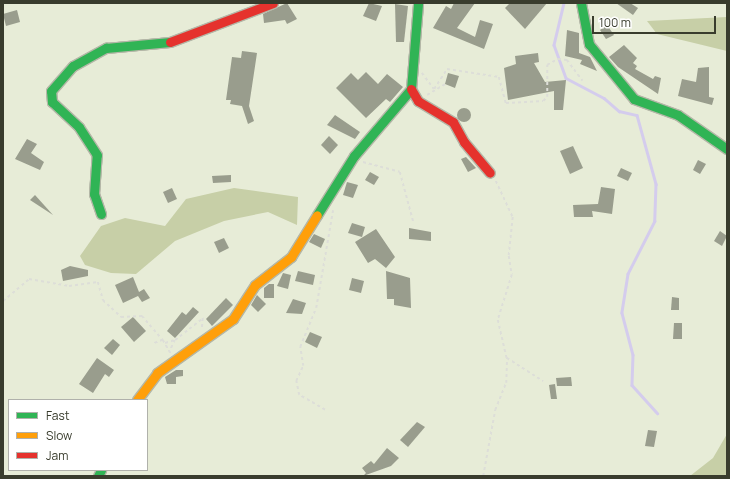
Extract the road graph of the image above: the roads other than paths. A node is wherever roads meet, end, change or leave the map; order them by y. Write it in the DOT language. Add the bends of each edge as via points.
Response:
graph roads {
  1 [pos="273,3"];
  2 [pos="418,3"];
  3 [pos="581,3"];
  4 [pos="410,89"];
  5 [pos="727,149"];
  6 [pos="490,173"];
  7 [pos="101,214"];
  8 [pos="138,399"];
  1 -- 7 [label="street" via="218,21 180,41 106,48 73,66 51,91 52,102 79,127 97,155 94,194"];
  2 -- 4 [label="street"];
  3 -- 5 [label="street" via="589,44 634,99 678,115"];
  4 -- 6 [label="street" via="415,98 453,122 464,142"];
  4 -- 8 [label="street" via="357,152 291,257 255,285 232,320 157,374"];
}
